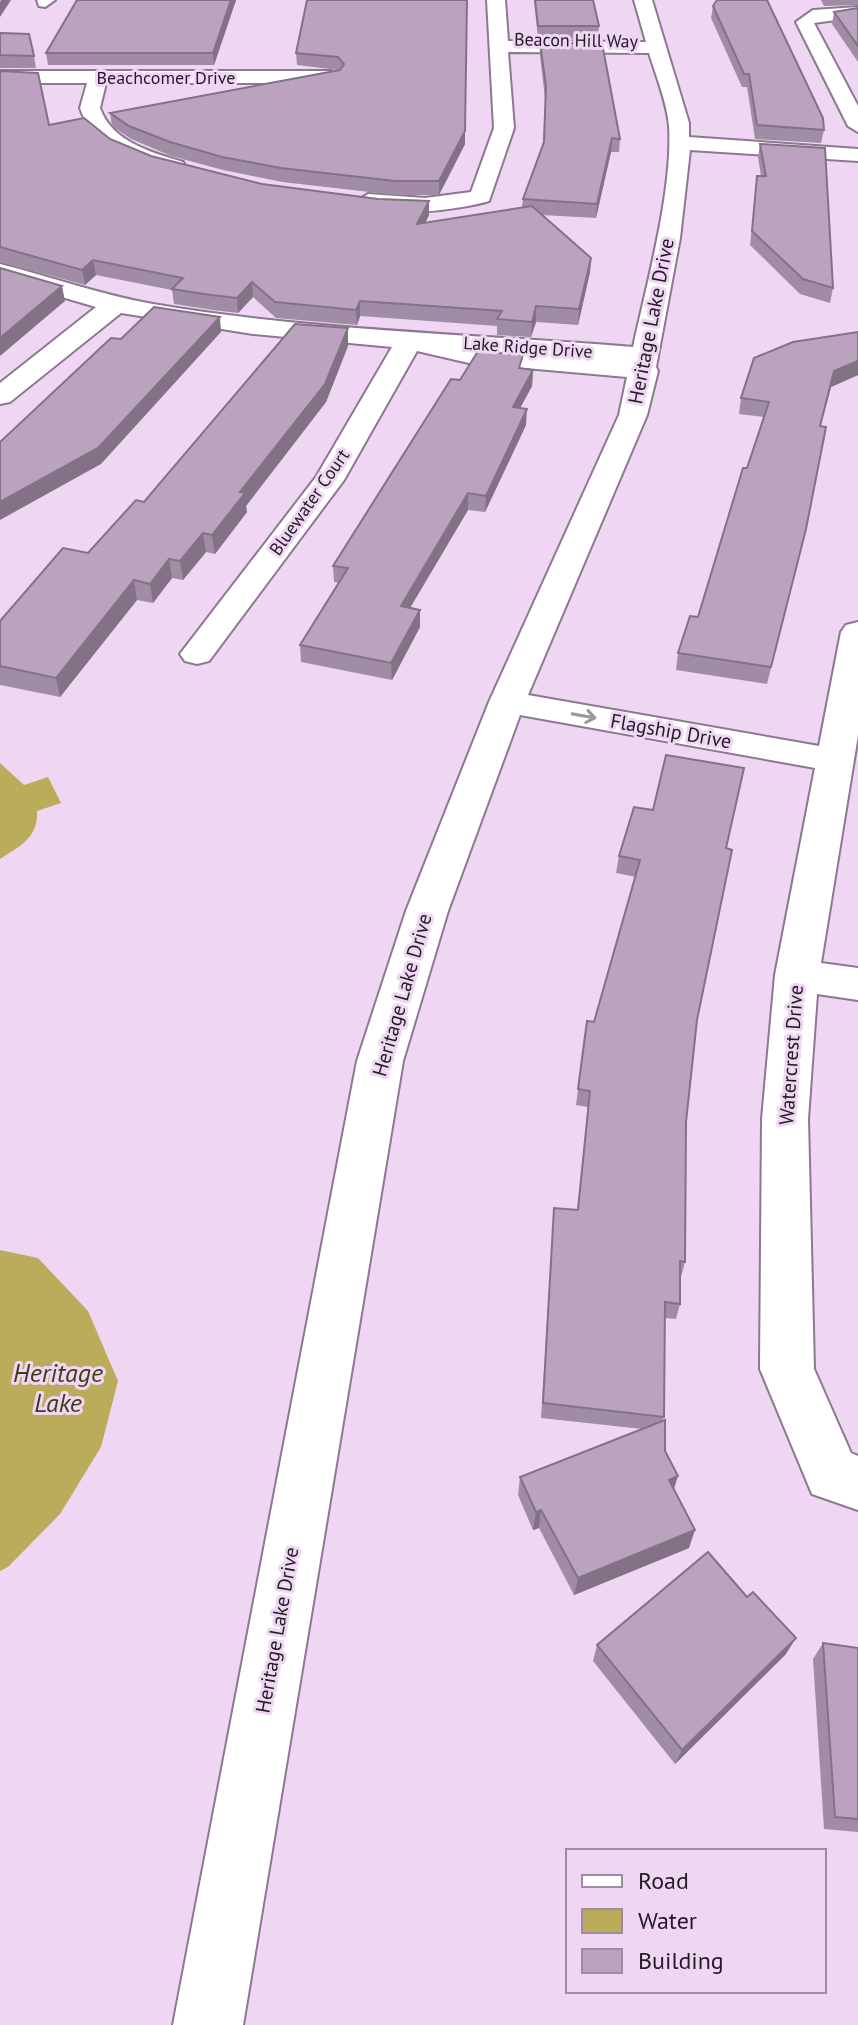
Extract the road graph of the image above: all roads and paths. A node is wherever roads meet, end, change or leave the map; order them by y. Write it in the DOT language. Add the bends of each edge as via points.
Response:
graph roads {
  1 [pos="496,0"];
  2 [pos="643,0"];
  3 [pos="858,12"];
  4 [pos="498,43"];
  5 [pos="655,45"];
  6 [pos="0,77"];
  7 [pos="99,77"];
  8 [pos="331,77"];
  9 [pos="834,78"];
  10 [pos="858,78"];
  11 [pos="858,126"];
  12 [pos="679,147"];
  13 [pos="858,156"];
  14 [pos="199,175"];
  15 [pos="340,199"];
  16 [pos="0,271"];
  17 [pos="115,305"];
  18 [pos="409,341"];
  19 [pos="646,364"];
  20 [pos="0,396"];
  21 [pos="858,632"];
  22 [pos="197,654"];
  23 [pos="512,690"];
  24 [pos="836,748"];
  25 [pos="797,975"];
  26 [pos="858,984"];
  27 [pos="845,1479"];
  28 [pos="208,2025"];
  1 -- 4 [label="street"];
  2 -- 5 [label="street, Heritage Lake Drive"];
  3 -- 9 [label="street" via="813,15 805,22"];
  4 -- 5 [label="street, Beacon Hill Way"];
  4 -- 15 [label="street" via="504,128 481,196 460,204 419,206"];
  5 -- 12 [label="street, Heritage Lake Drive" via="679,123"];
  6 -- 7 [label="street, Beachcomer Drive"];
  7 -- 8 [label="street, Beachcomer Drive"];
  7 -- 14 [label="street" via="89,105 98,129 142,156"];
  9 -- 10 [label="street"];
  9 -- 11 [label="street"];
  12 -- 13 [label="street" via="821,159"];
  12 -- 19 [label="street, Heritage Lake Drive"];
  16 -- 17 [label="street, Lake Ridge Drive"];
  17 -- 18 [label="street, Lake Ridge Drive" via="233,325"];
  17 -- 20 [label="street"];
  18 -- 19 [label="street, Lake Ridge Drive" via="473,342"];
  18 -- 22 [label="street, Bluewater Court" via="329,480"];
  19 -- 23 [label="street, Heritage Lake Drive" via="633,415"];
  21 -- 24 [label="street, Watercrest Drive"];
  23 -- 24 [label="street, Flagship Drive"];
  23 -- 28 [label="street, Heritage Lake Drive" via="427,911 380,1061"];
  24 -- 25 [label="street, Watercrest Drive"];
  25 -- 26 [label="street"];
  25 -- 27 [label="street, Watercrest Drive" via="785,1119 787,1369"];
}
